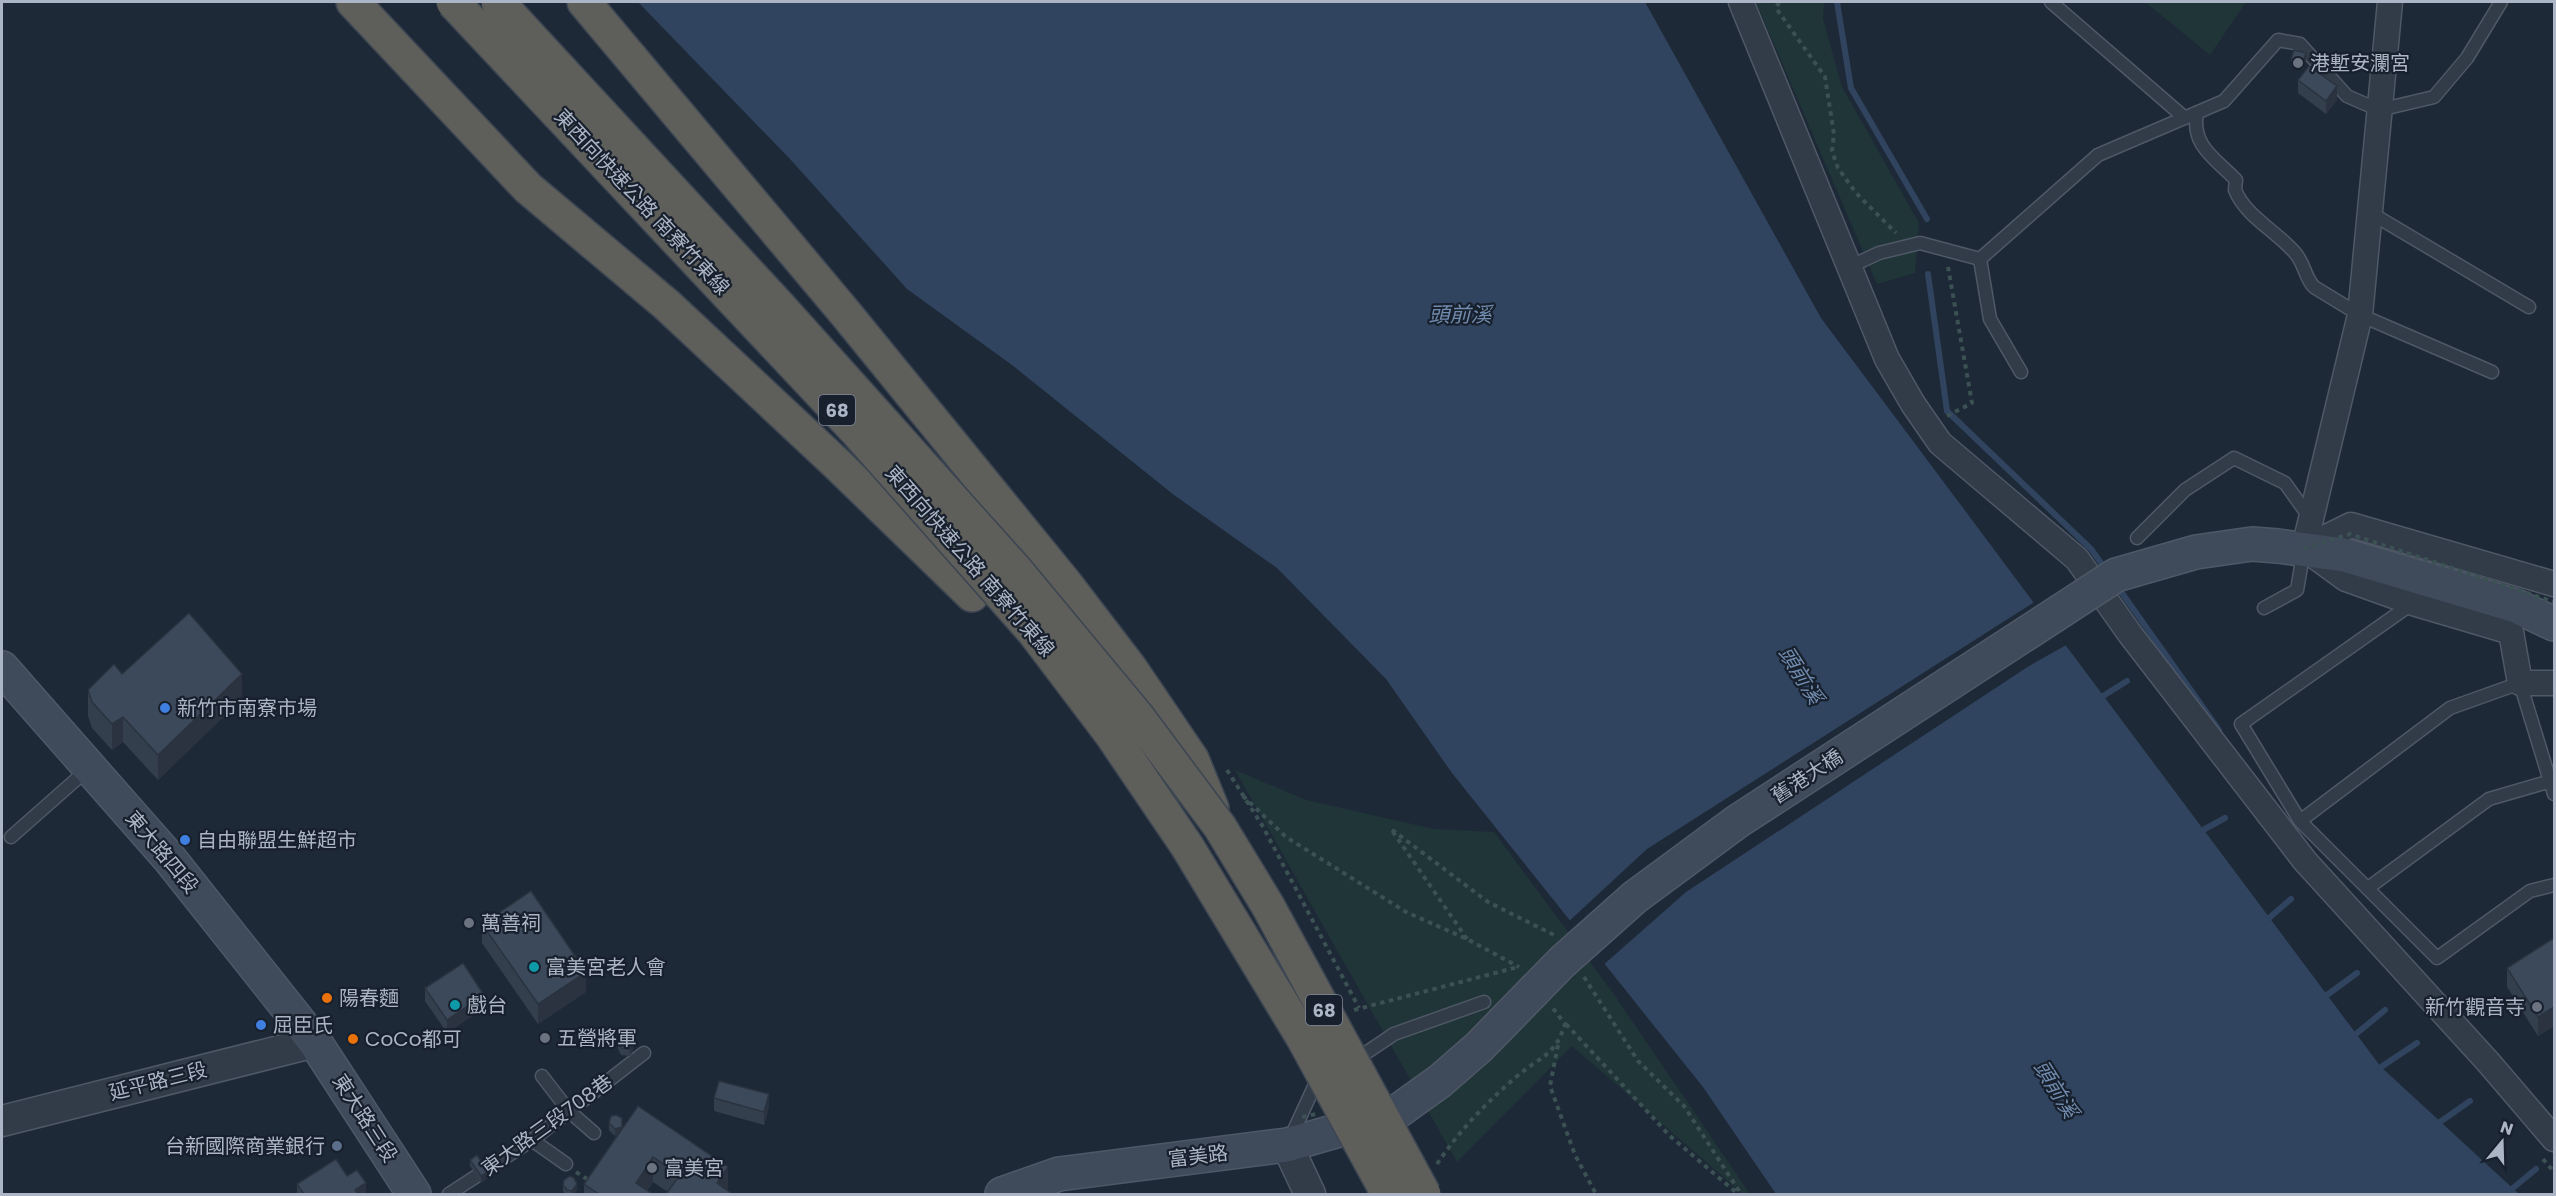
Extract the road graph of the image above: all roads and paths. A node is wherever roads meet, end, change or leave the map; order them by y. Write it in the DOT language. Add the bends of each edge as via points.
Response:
graph roads {
  1 [pos="353,2"];
  2 [pos="453,2"];
  3 [pos="498,2"];
  4 [pos="584,2"];
  5 [pos="1741,2"];
  6 [pos="1779,2"];
  7 [pos="2051,2"];
  8 [pos="2390,2"];
  9 [pos="2501,2"];
  10 [pos="2379,110"];
  11 [pos="2198,112"];
  12 [pos="2185,118"];
  13 [pos="2369,213"];
  14 [pos="1903,247"];
  15 [pos="1945,249"];
  16 [pos="1980,259"];
  17 [pos="1849,267"];
  18 [pos="2529,308"];
  19 [pos="2360,315"];
  20 [pos="2021,372"];
  21 [pos="2493,372"];
  22 [pos="1957,409"];
  23 [pos="2137,538"];
  24 [pos="2298,539"];
  25 [pos="2554,584"];
  26 [pos="2554,602"];
  27 [pos="2413,603"];
  28 [pos="2264,608"];
  29 [pos="2554,624"];
  30 [pos="2,668"];
  31 [pos="2520,683"];
  32 [pos="2554,683"];
  33 [pos="1224,765"];
  34 [pos="89,768"];
  35 [pos="2551,782"];
  36 [pos="2554,794"];
  37 [pos="1243,796"];
  38 [pos="2300,821"];
  39 [pos="1220,827"];
  40 [pos="11,837"];
  41 [pos="1187,846"];
  42 [pos="2554,885"];
  43 [pos="2368,888"];
  44 [pos="1526,975"];
  45 [pos="1545,999"];
  46 [pos="1484,1002"];
  47 [pos="1359,1008"];
  48 [pos="1565,1024"];
  49 [pos="315,1042"];
  50 [pos="1559,1044"];
  51 [pos="644,1053"];
  52 [pos="542,1076"];
  53 [pos="569,1111"];
  54 [pos="1323,1112"];
  55 [pos="1394,1114"];
  56 [pos="2,1121"];
  57 [pos="1294,1131"];
  58 [pos="594,1133"];
  59 [pos="2554,1139"];
  60 [pos="532,1140"];
  61 [pos="566,1164"];
  62 [pos="599,1188"];
  63 [pos="414,1194"];
  64 [pos="449,1194"];
  65 [pos="1002,1194"];
  66 [pos="1310,1194"];
  67 [pos="1388,1194"];
  68 [pos="1424,1194"];
  69 [pos="1596,1194"];
  70 [pos="1738,1194"];
  1 -- 41 [label="highway, bridge" via="528,188 675,313 972,595 1071,703"];
  2 -- 41 [label="highway, 東西向快速公路 南寮竹東線 / 68, bridge" via="858,433 1033,630 1111,734"];
  3 -- 39 [label="highway, 東西向快速公路 南寮竹東線 / 68, bridge" via="1016,570 1138,717"];
  4 -- 39 [label="highway, bridge" via="846,314 1131,669 1192,759"];
  5 -- 17 [label="street"];
  6 -- 14 [label="path" via="1776,8 1825,77 1834,134 1832,151 1838,168 1856,193 1894,229"];
  7 -- 12 [label="lane"];
  8 -- 10 [label="street"];
  9 -- 10 [label="lane" via="2467,57 2434,97"];
  10 -- 11 [label="lane" via="2347,96 2300,44 2278,40 2224,101"];
  10 -- 13 [label="street"];
  11 -- 12 [label="lane"];
  11 -- 19 [label="lane" via="2197,141 2236,180 2235,190 2244,205 2296,254 2314,287"];
  12 -- 16 [label="lane" via="2098,155"];
  13 -- 18 [label="lane"];
  13 -- 19 [label="street"];
  14 -- 15 [label="lane" via="1920,243"];
  14 -- 17 [label="lane"];
  15 -- 16 [label="lane"];
  15 -- 22 [label="path" via="1972,403"];
  16 -- 20 [label="lane" via="1990,319"];
  17 -- 59 [label="street" via="1887,359 1940,443 2077,559 2305,861"];
  19 -- 21 [label="lane"];
  19 -- 24 [label="street"];
  23 -- 24 [label="lane" via="2185,490 2234,458 2285,483"];
  24 -- 25 [label="street" via="2351,525"];
  24 -- 26 [label="path, bridge" via="2350,534"];
  24 -- 27 [label="street" via="2346,579"];
  24 -- 28 [label="lane" via="2297,590"];
  24 -- 29 [label="main road, 舊港大橋" via="2516,606"];
  24 -- 55 [label="main road, 舊港大橋, bridge" via="2196,552 2116,574 1738,820 1644,890 1562,963 1479,1047"];
  27 -- 31 [label="street" via="2511,632"];
  27 -- 38 [label="lane" via="2241,724"];
  30 -- 34 [label="main road, 東大路四段"];
  31 -- 32 [label="street"];
  31 -- 35 [label="lane"];
  31 -- 38 [label="lane" via="2450,708"];
  33 -- 37 [label="path"];
  34 -- 40 [label="lane"];
  34 -- 49 [label="main road, 東大路四段" via="169,858"];
  35 -- 36 [label="lane"];
  35 -- 43 [label="lane" via="2489,799"];
  37 -- 44 [label="path" via="1286,837 1406,912 1467,939 1519,967"];
  37 -- 47 [label="path"];
  38 -- 43 [label="lane"];
  39 -- 68 [label="highway, 東西向快速公路 南寮竹東線 / 68, bridge" via="1268,906"];
  41 -- 67 [label="highway, 東西向快速公路 南寮竹東線 / 68, bridge" via="1303,1038"];
  42 -- 43 [label="lane" via="2530,891 2438,958"];
  45 -- 48 [label="path"];
  46 -- 57 [label="lane" via="1394,1034 1313,1089"];
  48 -- 50 [label="path"];
  48 -- 70 [label="path" via="1670,1136"];
  49 -- 56 [label="street, 延平路三段"];
  49 -- 63 [label="main road, 東大路三段"];
  50 -- 68 [label="path" via="1515,1077 1460,1129 1429,1177"];
  50 -- 69 [label="path" via="1550,1086 1575,1155"];
  51 -- 53 [label="lane, 東大路三段708巷"];
  52 -- 53 [label="lane"];
  53 -- 58 [label="lane"];
  53 -- 60 [label="lane, 東大路三段708巷"];
  54 -- 57 [label="path, bridge"];
  55 -- 57 [label="main road, 富美路"];
  57 -- 65 [label="main road, 富美路" via="1059,1174"];
  57 -- 66 [label="street"];
  60 -- 61 [label="lane"];
  60 -- 64 [label="lane, 東大路三段708巷"];
  61 -- 62 [label="path"];
}
